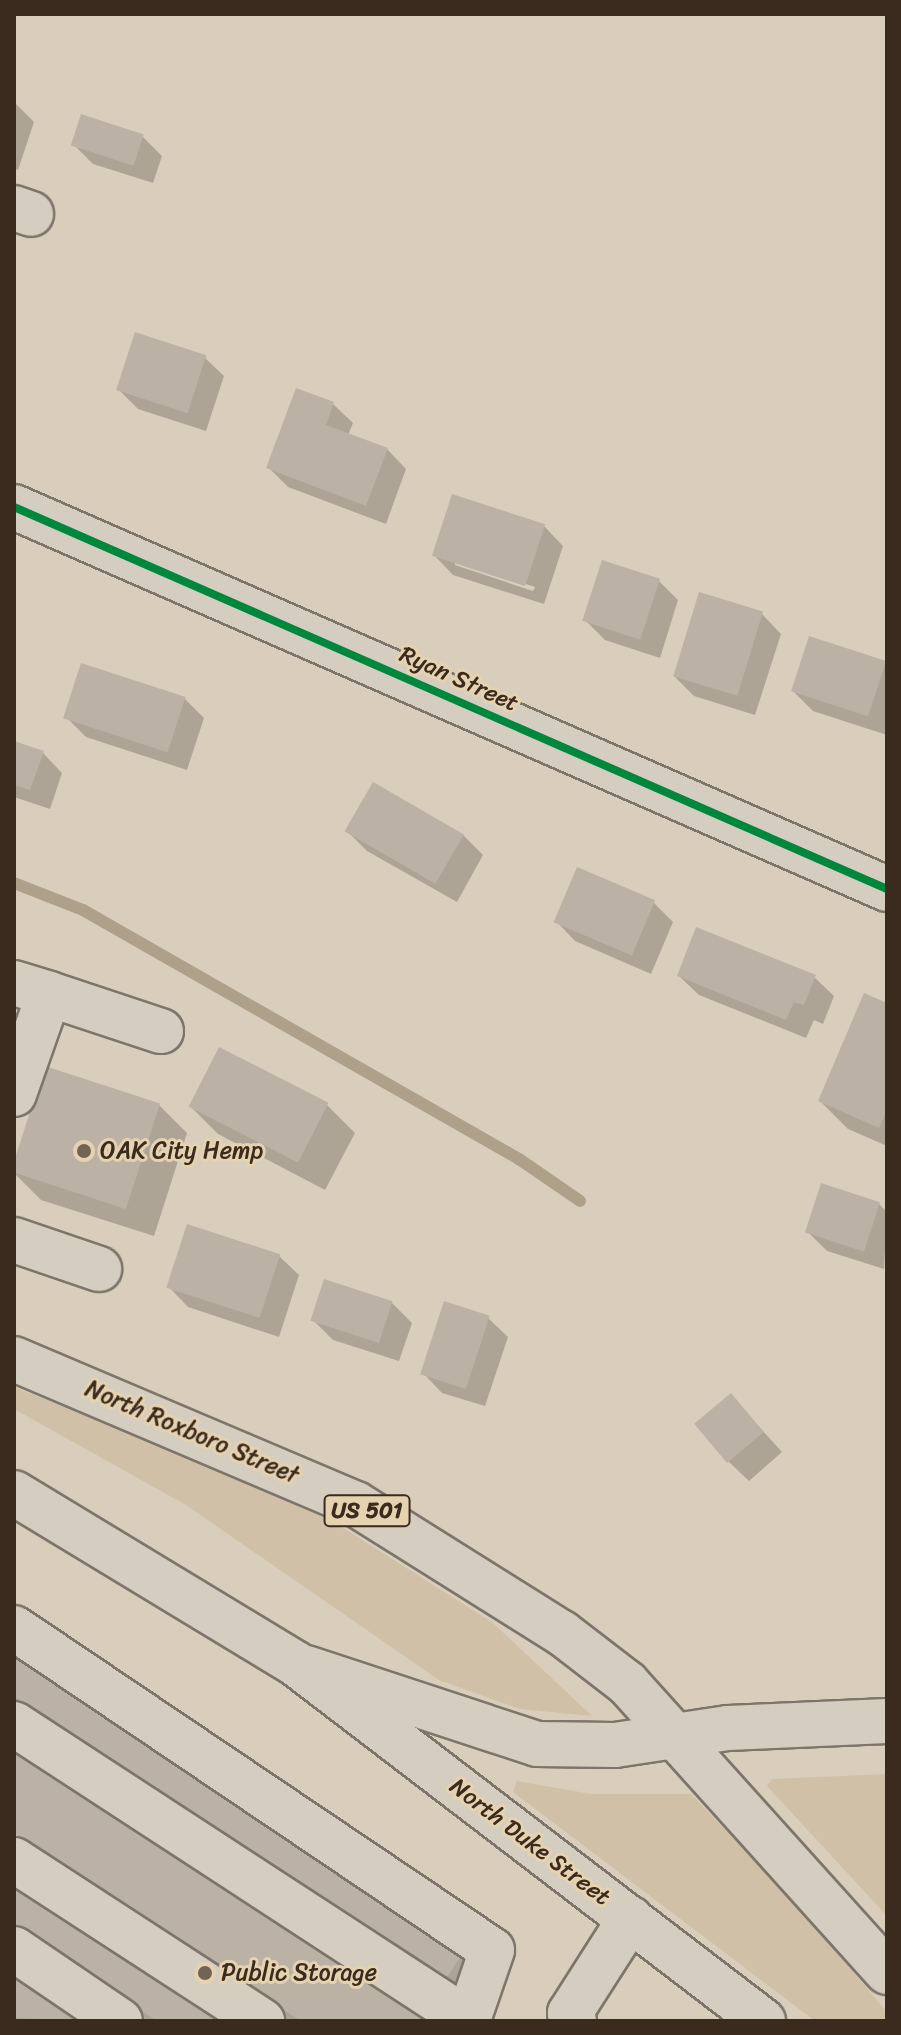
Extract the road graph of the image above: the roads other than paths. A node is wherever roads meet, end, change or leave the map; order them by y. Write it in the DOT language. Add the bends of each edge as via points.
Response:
graph roads {
  1 [pos="14,507"];
  2 [pos="887,889"];
  3 [pos="32,988"];
  4 [pos="161,1031"];
  5 [pos="14,1094"];
  6 [pos="14,1240"];
  7 [pos="99,1269"];
  8 [pos="14,1359"];
  9 [pos="14,1493"];
  10 [pos="14,1628"];
  11 [pos="296,1664"];
  12 [pos="887,1721"];
  13 [pos="14,1724"];
  14 [pos="676,1736"];
  15 [pos="14,1860"];
  16 [pos="630,1919"];
  17 [pos="14,1949"];
  18 [pos="887,1972"];
  19 [pos="120,2021"];
  20 [pos="262,2021"];
  21 [pos="574,2021"];
  22 [pos="763,2021"];
  1 -- 2 [label="main road, Ryan Street"];
  3 -- 4 [label="main road"];
  3 -- 5 [label="main road"];
  6 -- 7 [label="main road"];
  8 -- 14 [label="main road, North Roxboro Street / US 501" via="356,1504 562,1633 627,1683"];
  9 -- 11 [label="main road"];
  10 -- 13 [label="main road" via="492,1950 468,2020"];
  11 -- 14 [label="main road" via="537,1744 615,1745"];
  11 -- 16 [label="main road, North Duke Street"];
  12 -- 14 [label="main road"];
  14 -- 18 [label="main road, US 501"];
  15 -- 20 [label="main road"];
  16 -- 21 [label="main road" via="570,2013"];
  16 -- 22 [label="main road, North Duke Street"];
  17 -- 19 [label="main road"];
}
